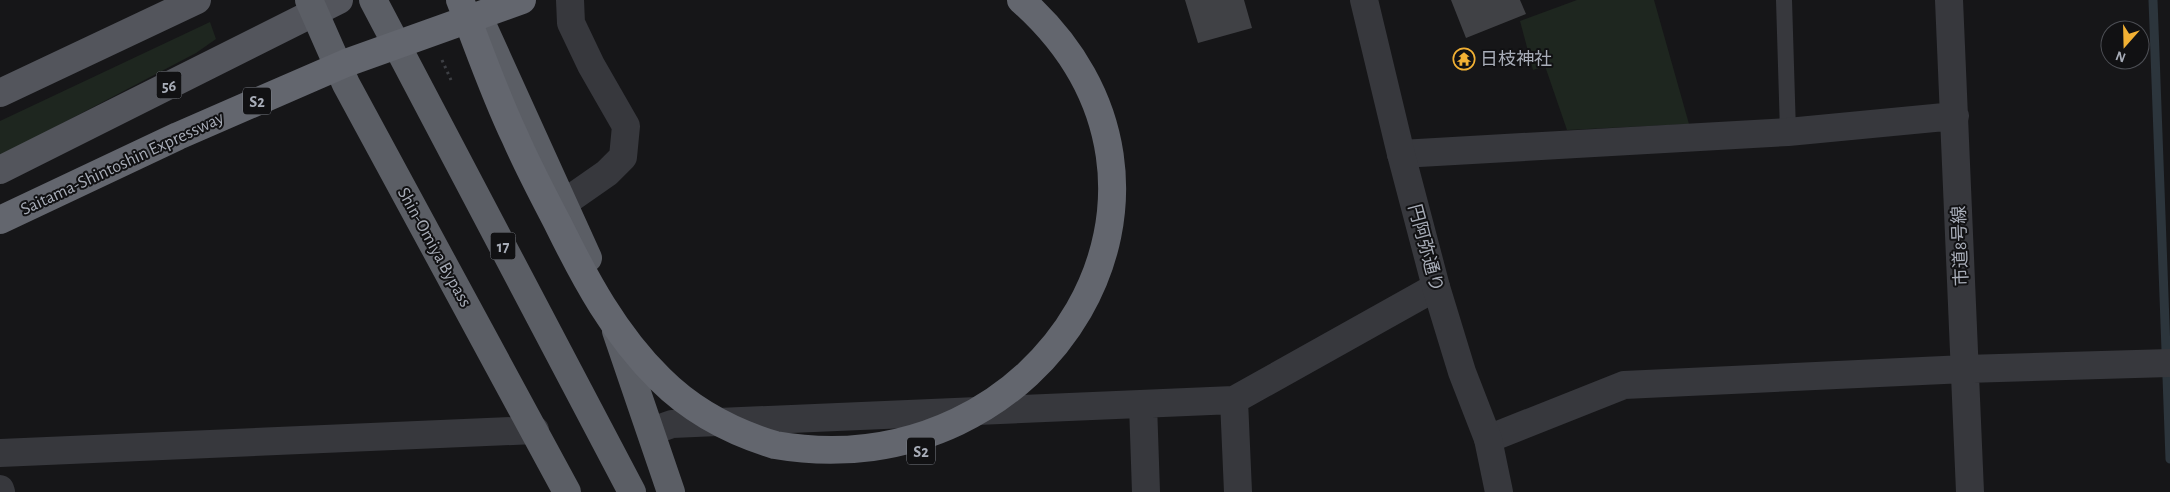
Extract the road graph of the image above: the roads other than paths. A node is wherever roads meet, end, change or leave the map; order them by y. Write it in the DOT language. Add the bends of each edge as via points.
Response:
graph roads {
  1 [pos="197,0"];
  2 [pos="339,0"];
  3 [pos="373,0"];
  4 [pos="460,0"];
  5 [pos="471,0"];
  6 [pos="522,0"];
  7 [pos="570,0"];
  8 [pos="1021,0"];
  9 [pos="1364,0"];
  10 [pos="1784,0"];
  11 [pos="1949,0"];
  12 [pos="311,6"];
  13 [pos="0,93"];
  14 [pos="1955,116"];
  15 [pos="1788,132"];
  16 [pos="1401,154"];
  17 [pos="0,170"];
  18 [pos="564,203"];
  19 [pos="0,220"];
  20 [pos="1436,287"];
  21 [pos="2170,363"];
  22 [pos="1965,369"];
  23 [pos="1234,400"];
  24 [pos="1143,404"];
  25 [pos="535,430"];
  26 [pos="652,431"];
  27 [pos="1488,439"];
  28 [pos="0,453"];
  29 [pos="567,492"];
  30 [pos="632,492"];
  31 [pos="671,492"];
  32 [pos="1146,492"];
  33 [pos="1238,492"];
  34 [pos="1499,492"];
  35 [pos="1970,492"];
  1 -- 13 [label="main road"];
  2 -- 12 [label="main road, 56"];
  3 -- 30 [label="highway, 17"];
  4 -- 8 [label="highway, S2" via="514,137 571,251 595,294 639,356 692,407 734,430 797,452 846,460 890,458 922,451 960,437 999,414 1031,387 1069,342 1101,273 1113,205 1110,159 1098,110 1067,50 1053,30"];
  5 -- 18 [label="highway"];
  6 -- 19 [label="highway, Saitama-Shintoshin Expressway / S2" via="346,63 178,136"];
  7 -- 18 [label="street" via="571,23 626,126 623,157 607,173"];
  9 -- 16 [label="street, 円阿弥通り"];
  10 -- 15 [label="lane"];
  11 -- 14 [label="street, 市道8号線"];
  12 -- 17 [label="main road, 56"];
  12 -- 25 [label="highway, Shin-Omiya Bypass" via="346,84"];
  14 -- 15 [label="street"];
  14 -- 22 [label="street, 市道8号線"];
  15 -- 16 [label="street"];
  16 -- 20 [label="street, 円阿弥通り"];
  18 -- 26 [label="highway" via="600,285"];
  20 -- 23 [label="street"];
  20 -- 27 [label="street, 円阿弥通り" via="1462,372"];
  21 -- 22 [label="street"];
  22 -- 27 [label="street" via="1624,385"];
  22 -- 35 [label="street, 市道8号線"];
  23 -- 24 [label="street"];
  23 -- 33 [label="street"];
  24 -- 26 [label="street" via="672,424"];
  24 -- 32 [label="street"];
  25 -- 28 [label="street"];
  25 -- 29 [label="highway, Shin-Omiya Bypass"];
  26 -- 31 [label="highway"];
  27 -- 34 [label="street, 円阿弥通り"];
}
